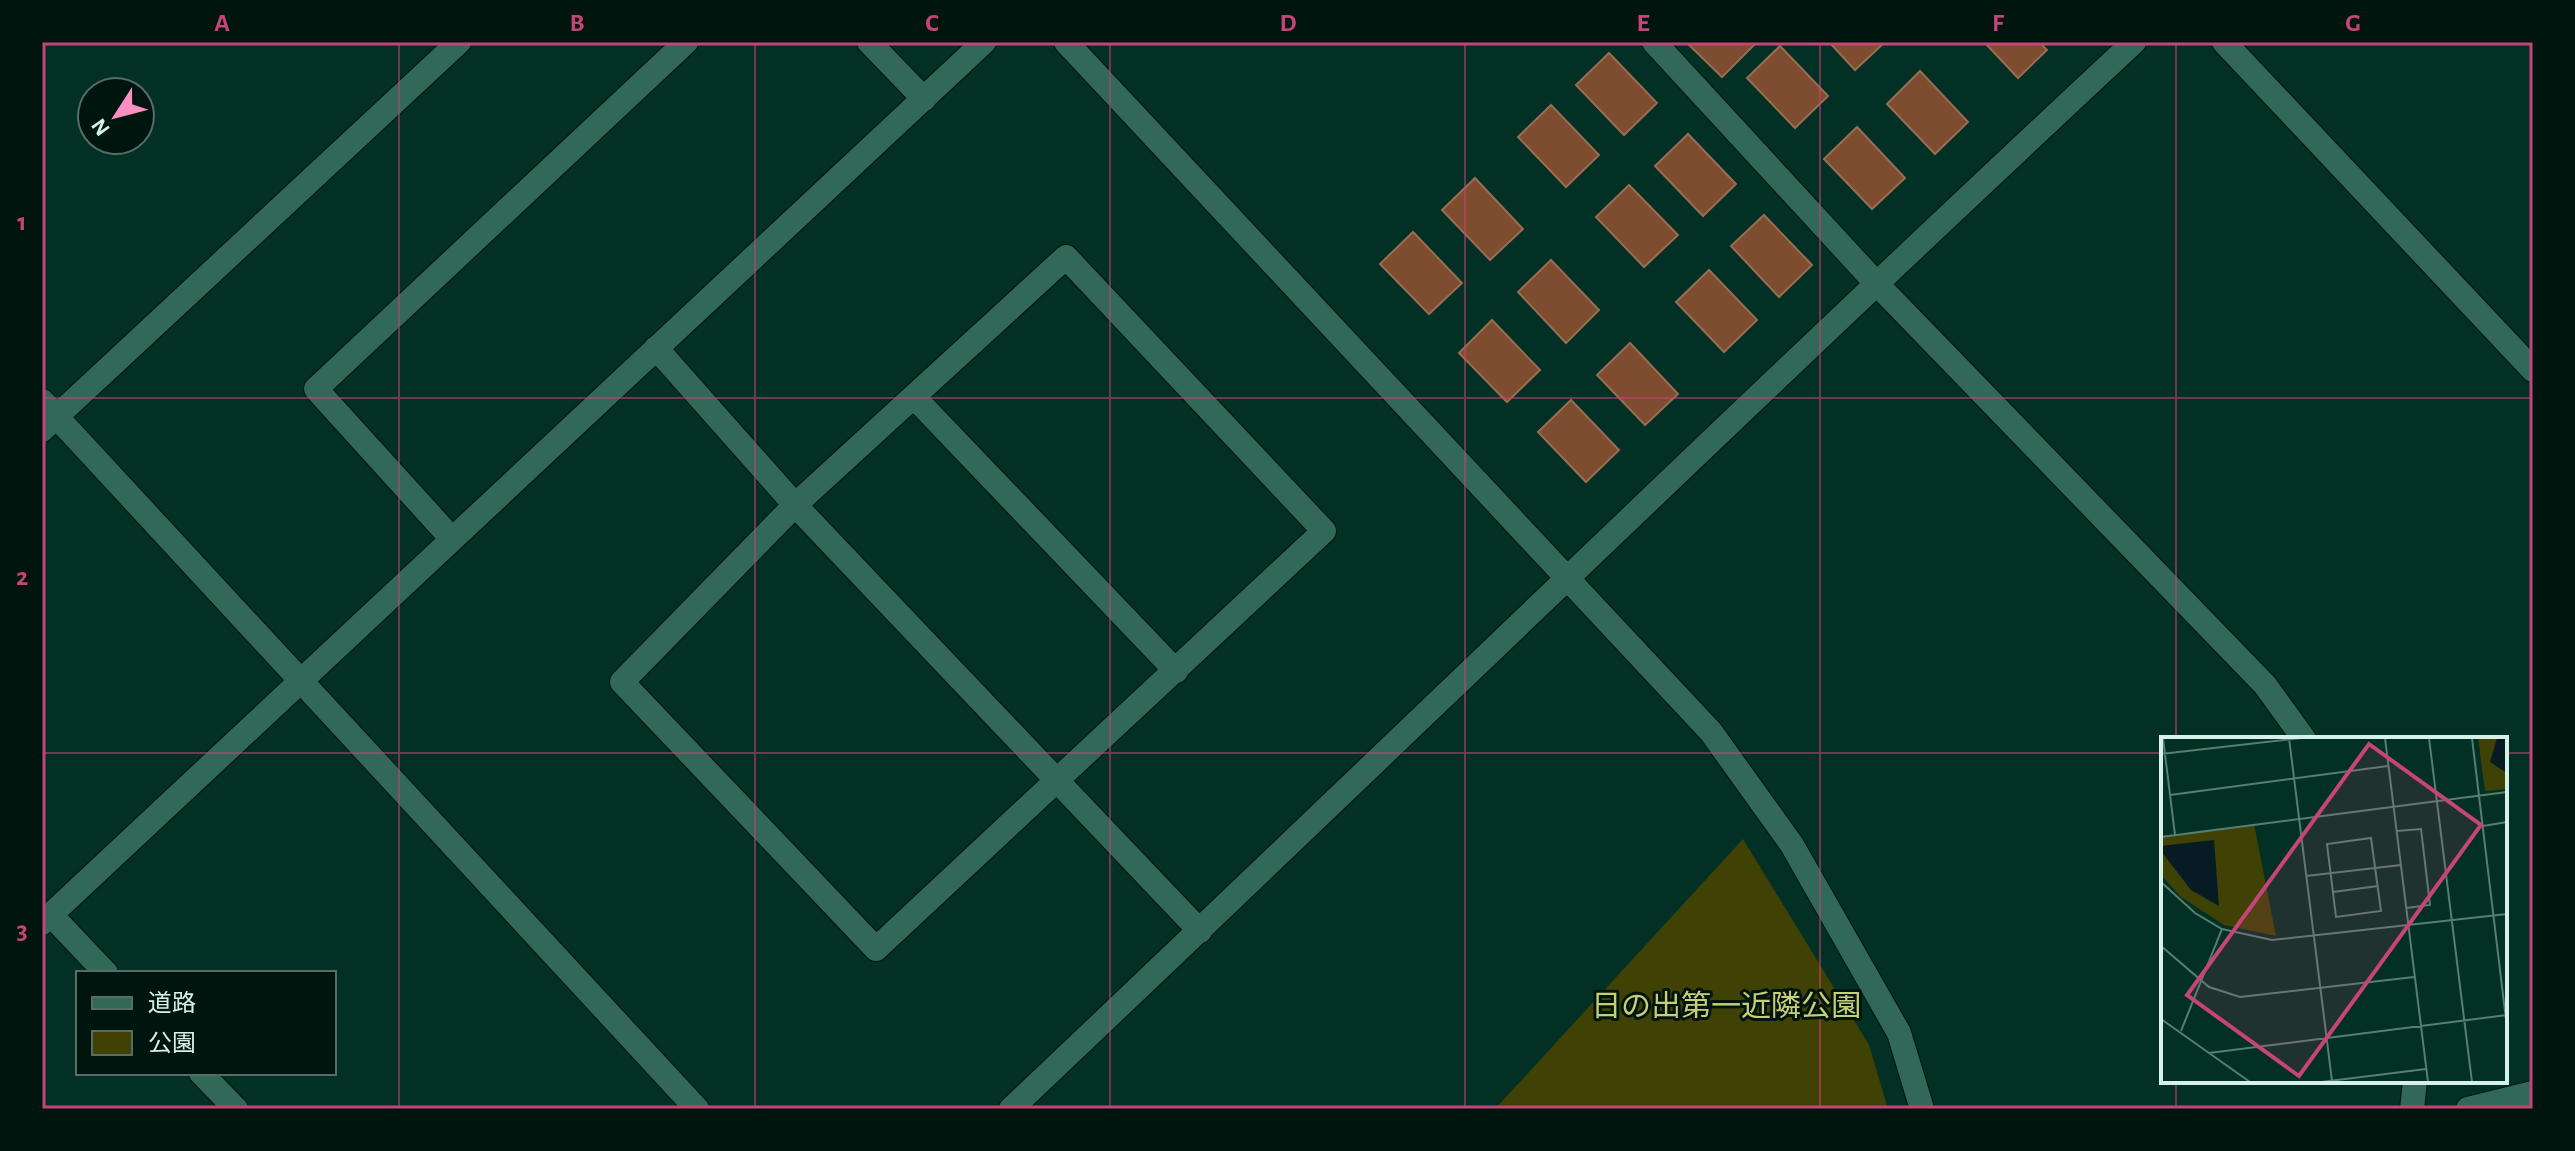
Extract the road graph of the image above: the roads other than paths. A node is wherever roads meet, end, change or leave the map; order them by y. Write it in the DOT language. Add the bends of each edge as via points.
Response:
graph roads {
  1 [pos="459,42"];
  2 [pos="686,42"];
  3 [pos="869,42"];
  4 [pos="984,42"];
  5 [pos="1066,42"];
  6 [pos="1654,42"];
  7 [pos="2134,42"];
  8 [pos="2224,42"];
  9 [pos="924,99"];
  10 [pos="1876,283"];
  11 [pos="656,348"];
  12 [pos="2533,370"];
  13 [pos="914,397"];
  14 [pos="47,416"];
  15 [pos="795,505"];
  16 [pos="452,539"];
  17 [pos="1569,581"];
  18 [pos="1176,671"];
  19 [pos="301,682"];
  20 [pos="2303,737"];
  21 [pos="1057,784"];
  22 [pos="46,919"];
  23 [pos="1200,931"];
  24 [pos="104,971"];
  25 [pos="203,1075"];
  26 [pos="2415,1083"];
  27 [pos="2533,1093"];
  28 [pos="236,1109"];
  29 [pos="697,1109"];
  30 [pos="1011,1109"];
  31 [pos="1922,1109"];
  32 [pos="2412,1109"];
  33 [pos="2468,1109"];
  1 -- 14 [label="street"];
  2 -- 16 [label="street" via="316,389"];
  3 -- 9 [label="street"];
  4 -- 9 [label="street"];
  5 -- 17 [label="street"];
  6 -- 10 [label="street"];
  7 -- 10 [label="street"];
  8 -- 12 [label="street"];
  9 -- 11 [label="street"];
  10 -- 17 [label="street"];
  10 -- 20 [label="street" via="2265,685"];
  11 -- 15 [label="street"];
  11 -- 16 [label="street"];
  13 -- 15 [label="street"];
  13 -- 18 [label="street"];
  13 -- 18 [label="street" via="1066,257 1324,531"];
  14 -- 19 [label="street"];
  15 -- 21 [label="street"];
  15 -- 21 [label="street" via="622,682 876,949"];
  16 -- 19 [label="street"];
  17 -- 23 [label="street"];
  17 -- 31 [label="street" via="1711,732 1792,845 1899,1033"];
  18 -- 21 [label="street"];
  19 -- 22 [label="street"];
  19 -- 29 [label="street"];
  21 -- 23 [label="street"];
  22 -- 24 [label="street"];
  23 -- 30 [label="street"];
  25 -- 28 [label="street"];
  26 -- 32 [label="street"];
  27 -- 33 [label="street"];
}
